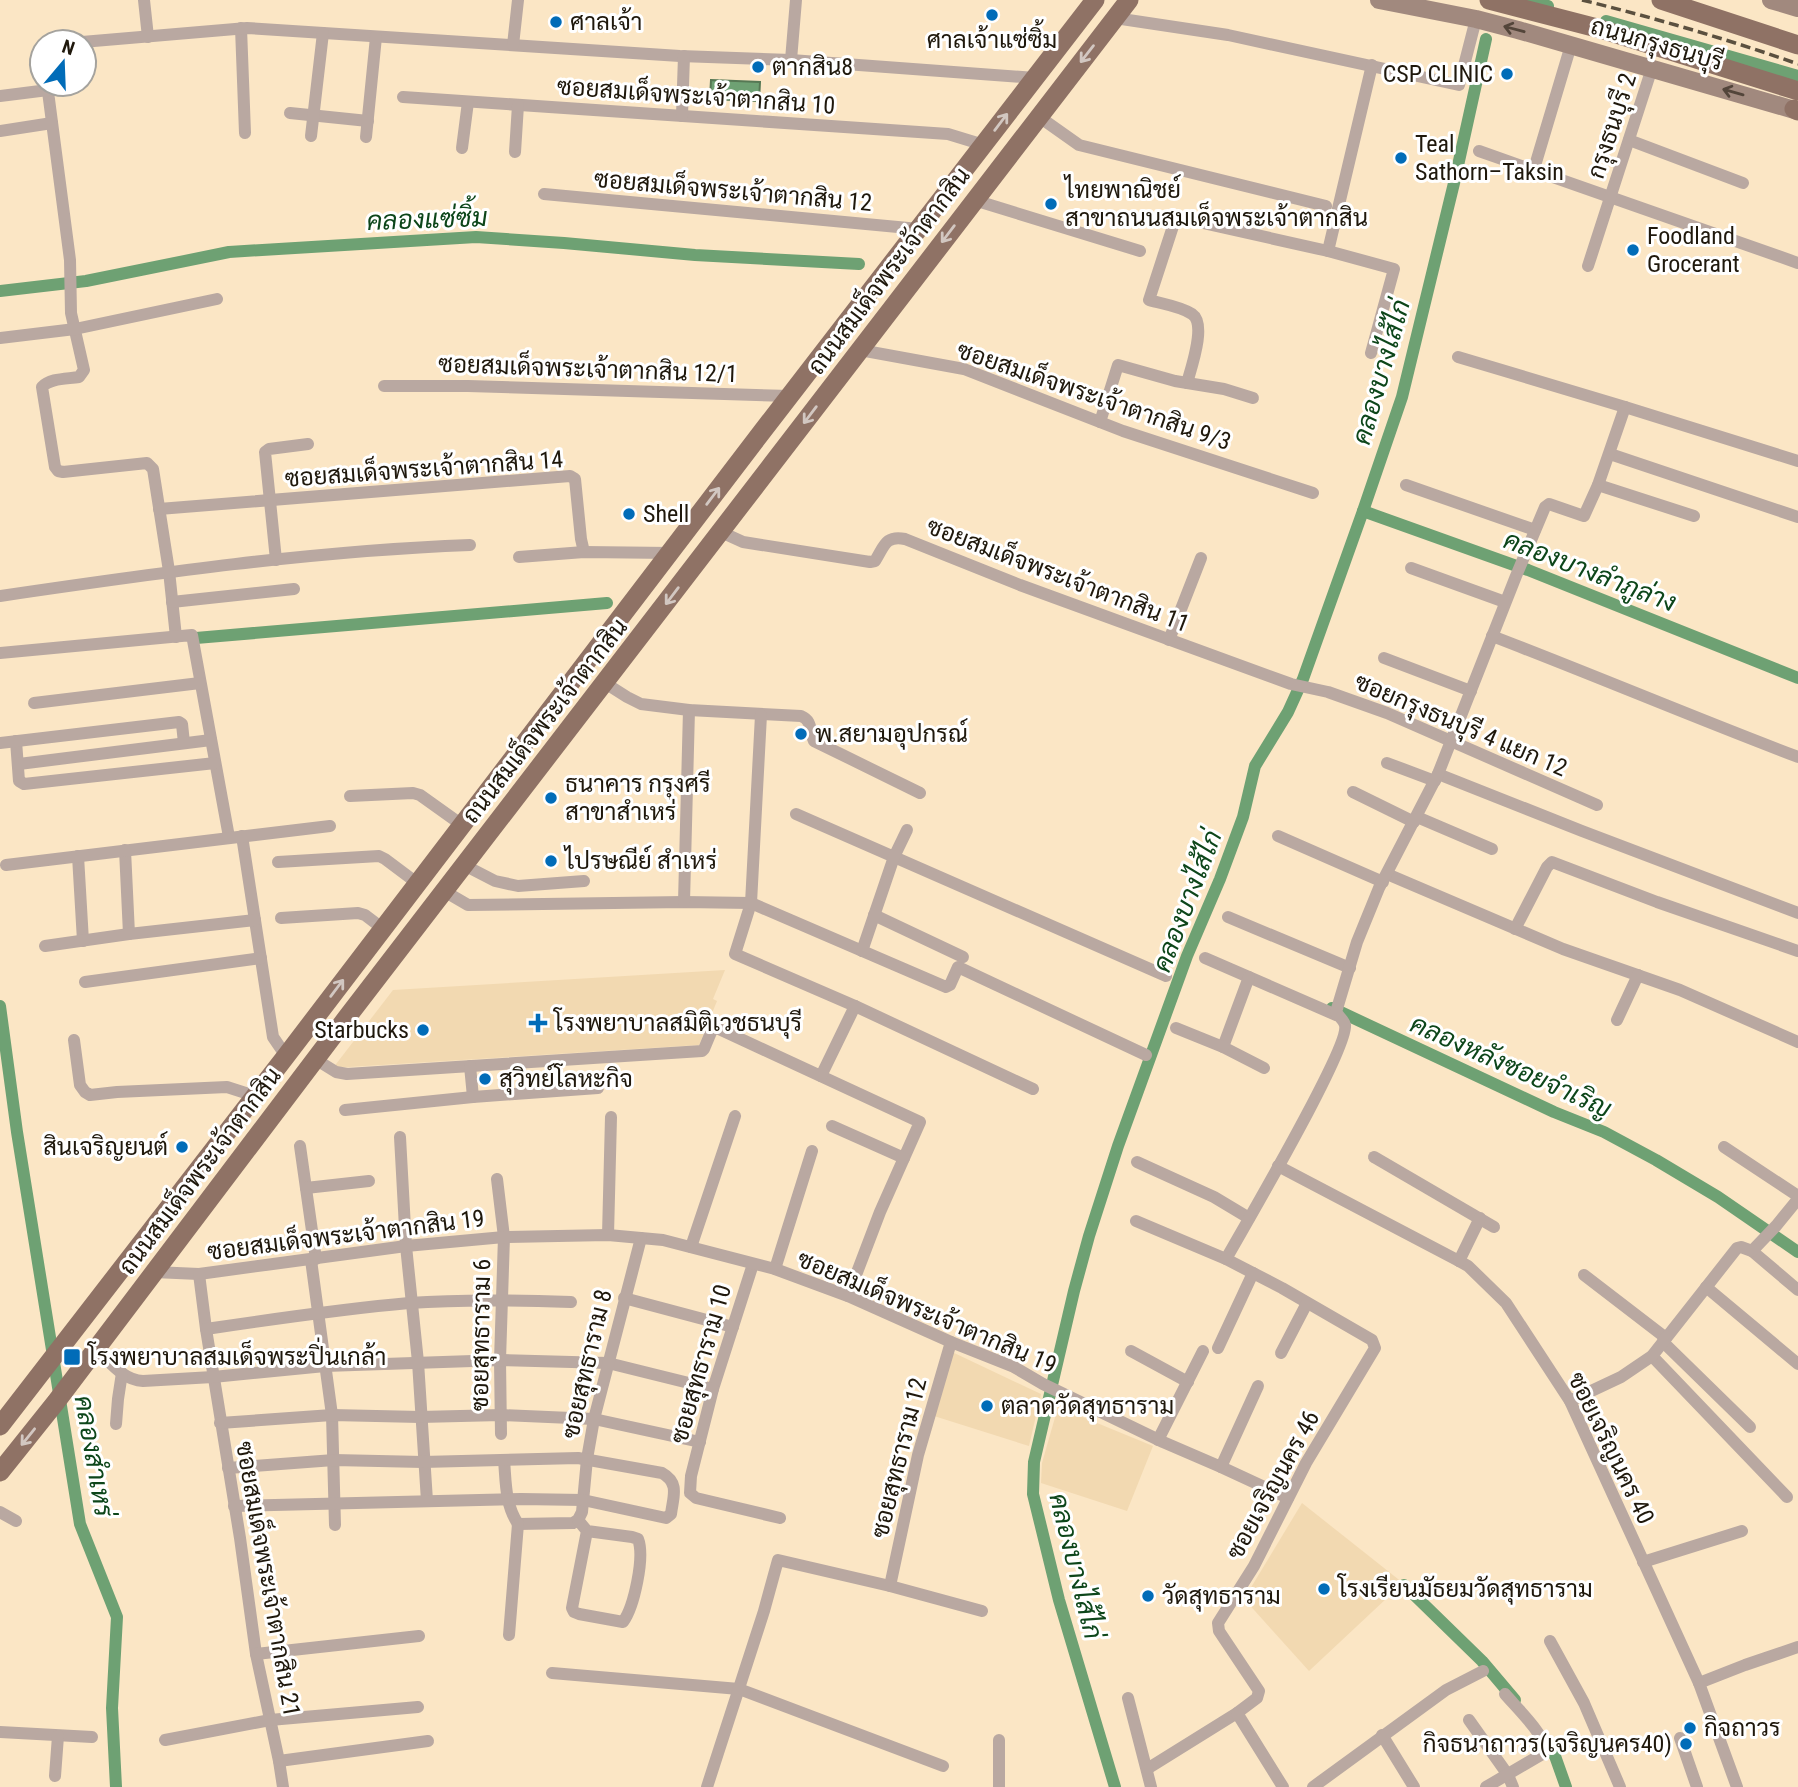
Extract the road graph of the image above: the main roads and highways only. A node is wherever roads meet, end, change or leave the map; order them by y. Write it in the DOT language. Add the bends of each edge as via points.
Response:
graph roads {
  1 [pos="1095,0"];
  2 [pos="1129,0"];
  3 [pos="1379,0"];
  4 [pos="1433,0"];
  5 [pos="1489,0"];
  6 [pos="1661,0"];
  7 [pos="1771,0"];
  8 [pos="1798,8"];
  9 [pos="1476,19"];
  10 [pos="1798,45"];
  11 [pos="1797,105"];
  12 [pos="438,856"];
  13 [pos="462,868"];
  14 [pos="414,887"];
  15 [pos="432,906"];
  16 [pos="0,1426"];
  17 [pos="0,1472"];
  12 -- 1 [label="main road, ถนนสมเด็จพระเจ้าตากสิน, one-way"];
  2 -- 13 [label="main road, ถนนสมเด็จพระเจ้าตากสิน, one-way"];
  3 -- 9 [label="main road, ถนนกรุงธนบุรี"];
  4 -- 9 [label="main road"];
  5 -- 11 [label="main road, ถนนกรุงธนบุรี" via="1597,28"];
  6 -- 10 [label="main road, ถนนกรุงธนบุรี"];
  7 -- 8 [label="main road"];
  11 -- 9 [label="main road, ถนนกรุงธนบุรี, one-way"];
  12 -- 13 [label="main road"];
  12 -- 14 [label="main road, ถนนสมเด็จพระเจ้าตากสิน"];
  13 -- 15 [label="main road, ถนนสมเด็จพระเจ้าตากสิน"];
  14 -- 15 [label="main road"];
  16 -- 14 [label="main road, ถนนสมเด็จพระเจ้าตากสิน, one-way"];
  15 -- 17 [label="main road, ถนนสมเด็จพระเจ้าตากสิน, one-way"];
}
